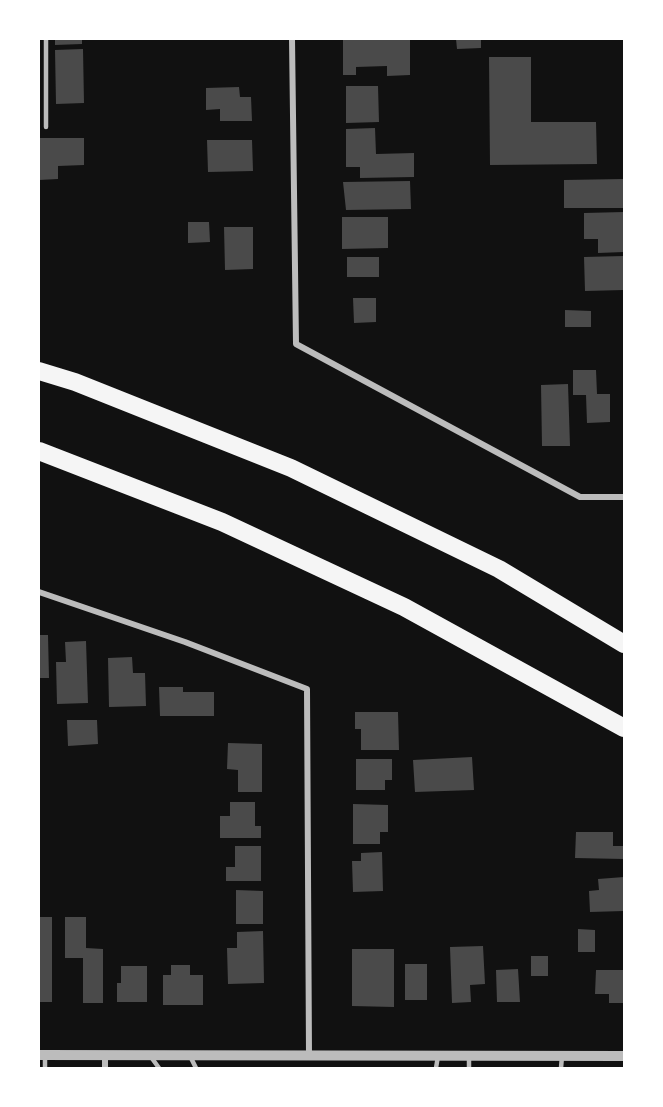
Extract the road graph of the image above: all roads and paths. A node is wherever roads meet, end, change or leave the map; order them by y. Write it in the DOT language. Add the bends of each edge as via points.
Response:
graph roads {
  1 [pos="46,39"];
  2 [pos="292,39"];
  3 [pos="46,127"];
  4 [pos="39,371"];
  5 [pos="39,451"];
  6 [pos="624,497"];
  7 [pos="39,592"];
  8 [pos="624,644"];
  9 [pos="624,729"];
  10 [pos="42,1055"];
  11 [pos="150,1055"];
  12 [pos="190,1055"];
  13 [pos="105,1056"];
  14 [pos="309,1056"];
  15 [pos="438,1056"];
  16 [pos="469,1056"];
  17 [pos="562,1056"];
  18 [pos="624,1056"];
  19 [pos="45,1068"];
  20 [pos="105,1068"];
  21 [pos="159,1068"];
  22 [pos="196,1068"];
  23 [pos="436,1068"];
  24 [pos="470,1068"];
  25 [pos="561,1068"];
  1 -- 3 [label="lane"];
  2 -- 6 [label="street" via="296,344 580,497"];
  4 -- 8 [label="highway" via="291,468 499,569"];
  5 -- 9 [label="highway" via="222,522 404,607"];
  7 -- 14 [label="street" via="307,689"];
  10 -- 13 [label="street"];
  10 -- 19 [label="lane"];
  11 -- 12 [label="street"];
  11 -- 13 [label="street"];
  11 -- 21 [label="lane"];
  12 -- 14 [label="street"];
  12 -- 22 [label="lane"];
  13 -- 20 [label="street"];
  14 -- 15 [label="street"];
  15 -- 16 [label="street"];
  15 -- 23 [label="lane"];
  16 -- 17 [label="street"];
  16 -- 24 [label="lane"];
  17 -- 18 [label="street"];
  17 -- 25 [label="lane"];
}
